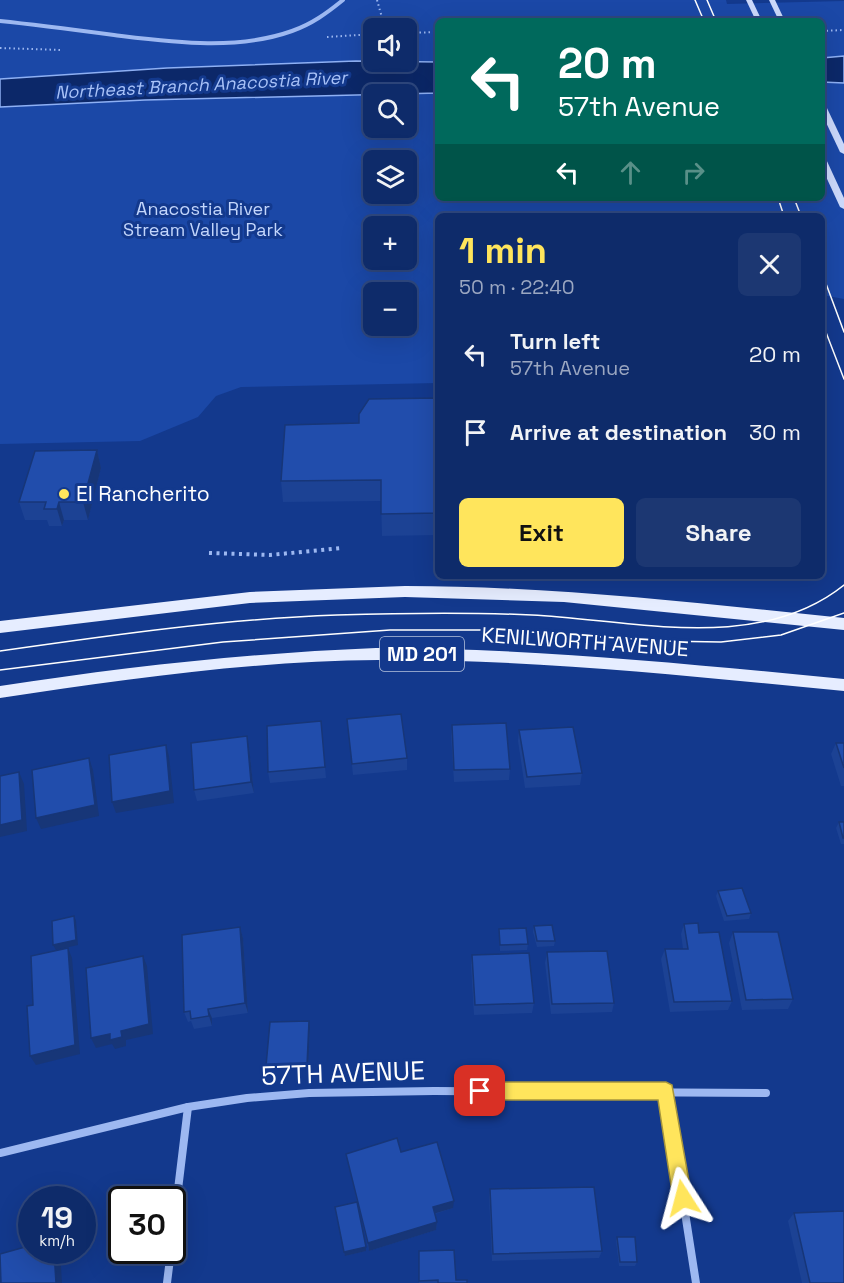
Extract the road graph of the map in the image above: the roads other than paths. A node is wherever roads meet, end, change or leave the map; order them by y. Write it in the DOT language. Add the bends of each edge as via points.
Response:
graph roads {
  1 [pos="343,0"];
  2 [pos="750,2"];
  3 [pos="773,2"];
  4 [pos="758,18"];
  5 [pos="781,18"];
  6 [pos="0,21"];
  7 [pos="825,112"];
  8 [pos="844,152"];
  9 [pos="825,165"];
  10 [pos="843,204"];
  11 [pos="844,624"];
  12 [pos="0,627"];
  13 [pos="844,685"];
  14 [pos="0,692"];
  15 [pos="666,1091"];
  16 [pos="766,1093"];
  17 [pos="188,1107"];
  18 [pos="0,1153"];
  19 [pos="178,1186"];
  20 [pos="169,1264"];
  21 [pos="167,1283"];
  22 [pos="696,1283"];
  1 -- 6 [label="street" via="302,28 234,42 175,42"];
  2 -- 4 [label="street"];
  3 -- 5 [label="street"];
  7 -- 8 [label="street"];
  9 -- 10 [label="street"];
  11 -- 12 [label="main road, KENILWORTH AVENUE" via="525,594 380,592 206,601"];
  13 -- 14 [label="main road, KENILWORTH AVENUE / MD 201" via="543,658 426,654 301,658 60,682"];
  15 -- 16 [label="street, 57TH AVENUE"];
  15 -- 17 [label="street, 57TH AVENUE" via="309,1093"];
  15 -- 22 [label="street"];
  17 -- 18 [label="street, 57TH AVENUE"];
  17 -- 19 [label="street"];
  20 -- 21 [label="street"];
}
